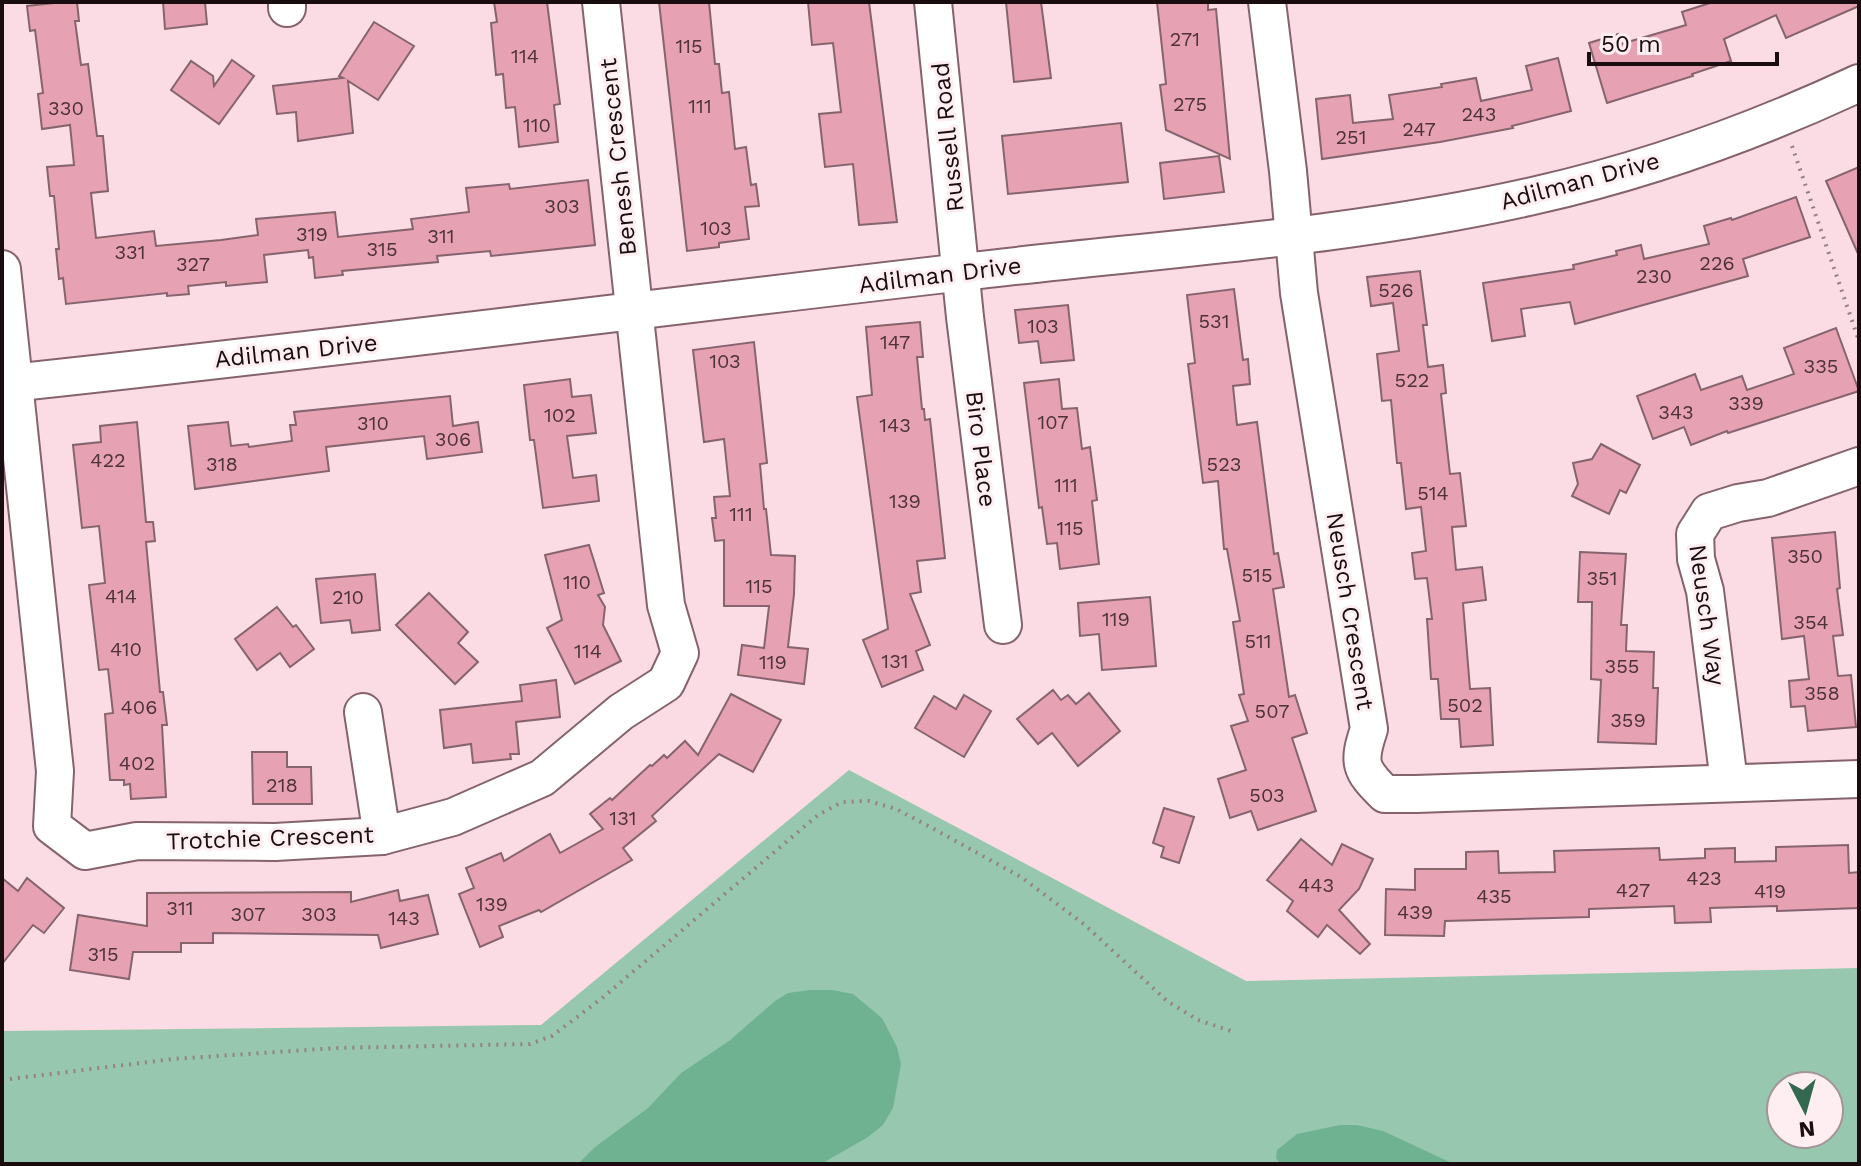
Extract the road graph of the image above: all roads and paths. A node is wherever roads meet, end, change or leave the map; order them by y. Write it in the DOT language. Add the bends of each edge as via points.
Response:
graph roads {
  1 [pos="601,2"];
  2 [pos="933,2"];
  3 [pos="1267,2"];
  4 [pos="1859,83"];
  5 [pos="1791,143"];
  6 [pos="1295,235"];
  7 [pos="2,269"];
  8 [pos="960,272"];
  9 [pos="635,312"];
  10 [pos="1859,341"];
  11 [pos="8,383"];
  12 [pos="1859,466"];
  13 [pos="1003,625"];
  14 [pos="363,712"];
  15 [pos="1859,779"];
  16 [pos="1729,782"];
  17 [pos="382,836"];
  18 [pos="1234,1032"];
  19 [pos="2,1080"];
  1 -- 9 [label="street, Benesh Crescent"];
  2 -- 8 [label="street, Russell Road"];
  3 -- 6 [label="street, Neusch Crescent"];
  4 -- 6 [label="street, Adilman Drive" via="1720,141 1598,180 1480,207"];
  5 -- 10 [label="path"];
  6 -- 8 [label="street, Adilman Drive"];
  6 -- 16 [label="street, Neusch Crescent" via="1299,293 1369,729 1360,754 1367,777 1385,794"];
  7 -- 11 [label="street"];
  8 -- 9 [label="street, Adilman Drive"];
  8 -- 13 [label="street, Biro Place"];
  9 -- 11 [label="street, Adilman Drive"];
  9 -- 17 [label="street, Trotchie Crescent" via="666,605 680,653 666,683 621,712 542,778 453,817"];
  11 -- 17 [label="street, Trotchie Crescent" via="55,771 52,826 85,851 137,841"];
  12 -- 16 [label="street, Neusch Way" via="1709,512 1695,534"];
  14 -- 17 [label="street"];
  15 -- 16 [label="street, Neusch Crescent"];
  18 -- 19 [label="path" via="1198,1020 1167,1001 1085,925 1021,877 908,815 869,801 842,802 818,815 601,999 552,1036 530,1044 173,1059"];
}
